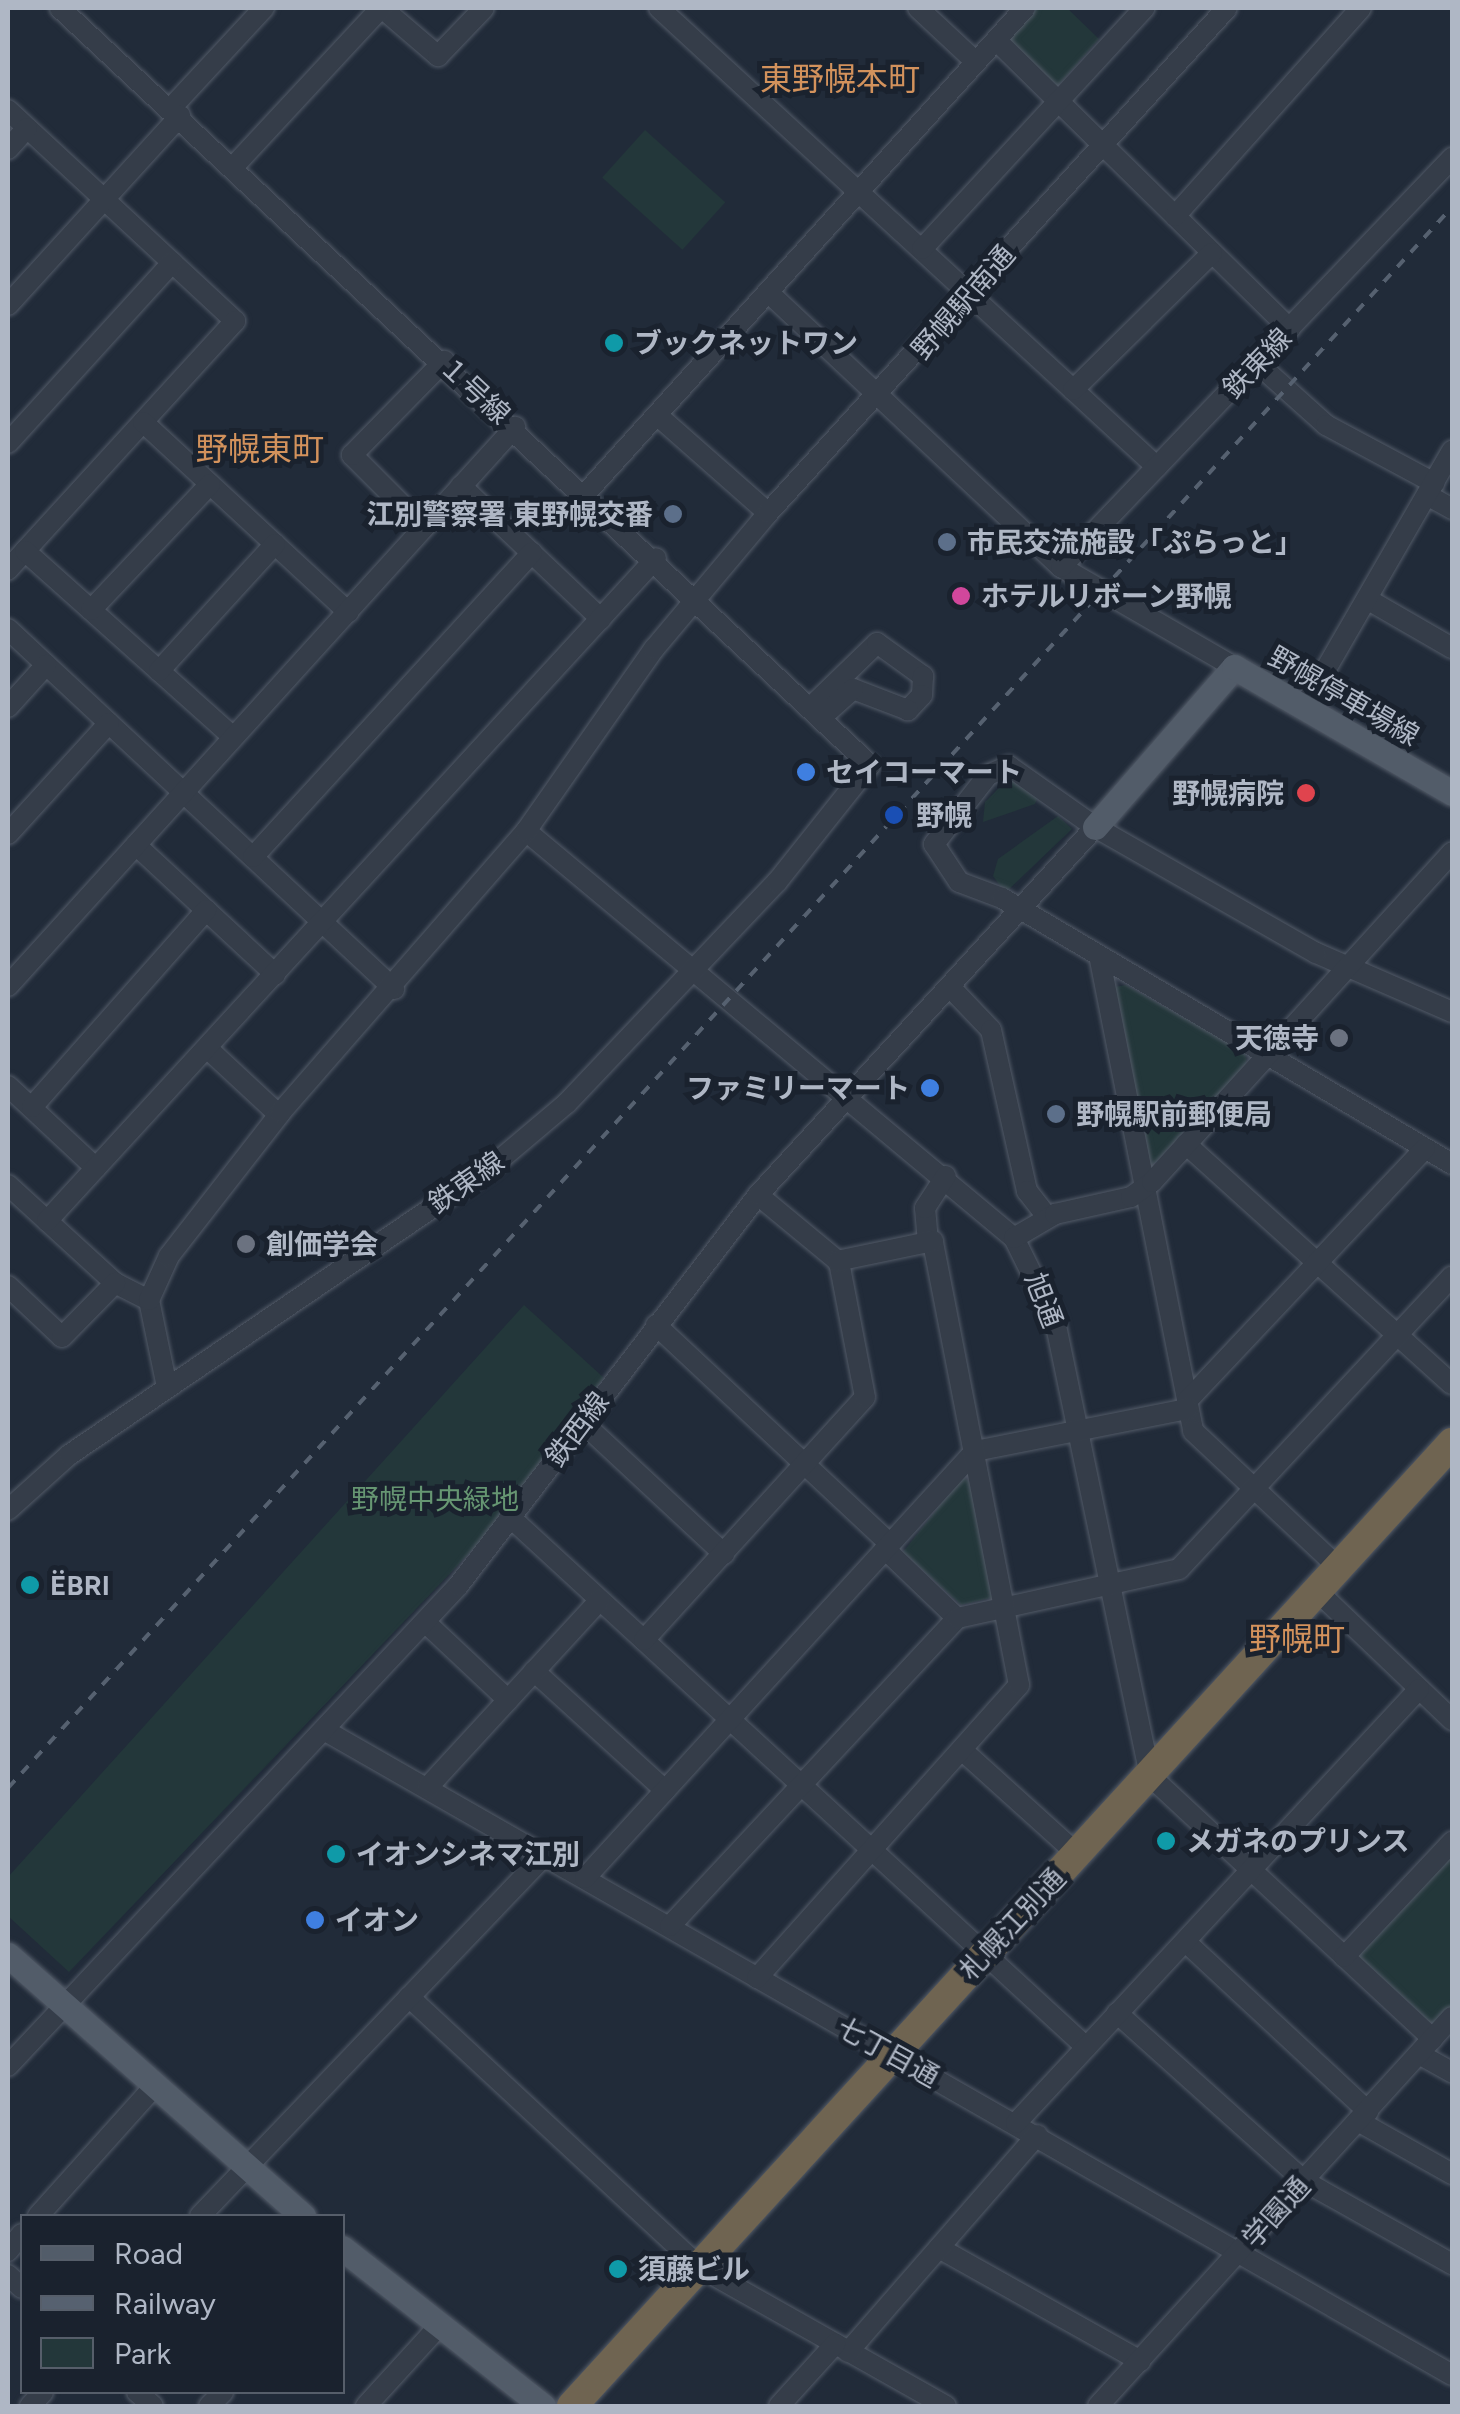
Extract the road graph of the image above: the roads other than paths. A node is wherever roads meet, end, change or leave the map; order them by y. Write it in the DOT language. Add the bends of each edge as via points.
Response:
graph roads {
  1 [pos="60,8"];
  2 [pos="264,8"];
  3 [pos="381,8"];
  4 [pos="484,8"];
  5 [pos="659,8"];
  6 [pos="918,8"];
  7 [pos="1025,8"];
  8 [pos="1144,8"];
  9 [pos="1227,8"];
  10 [pos="1361,8"];
  11 [pos="996,40"];
  12 [pos="976,62"];
  13 [pos="1057,100"];
  14 [pos="8,110"];
  15 [pos="176,112"];
  16 [pos="27,128"];
  17 [pos="1101,144"];
  18 [pos="8,149"];
  19 [pos="1452,158"];
  20 [pos="234,166"];
  21 [pos="858,192"];
  22 [pos="104,200"];
  23 [pos="1175,216"];
  24 [pos="922,250"];
  25 [pos="1212,253"];
  26 [pos="172,262"];
  27 [pos="768,292"];
  28 [pos="970,294"];
  29 [pos="8,305"];
  30 [pos="1290,329"];
  31 [pos="444,361"];
  32 [pos="1257,363"];
  33 [pos="1073,390"];
  34 [pos="878,398"];
  35 [pos="657,415"];
  36 [pos="143,422"];
  37 [pos="514,427"];
  38 [pos="8,443"];
  39 [pos="1452,451"];
  40 [pos="1156,467"];
  41 [pos="210,484"];
  42 [pos="461,486"];
  43 [pos="1431,489"];
  44 [pos="586,493"];
  45 [pos="1452,509"];
  46 [pos="768,513"];
  47 [pos="424,527"];
  48 [pos="275,544"];
  49 [pos="25,551"];
  50 [pos="532,553"];
  51 [pos="656,558"];
  52 [pos="1061,567"];
  53 [pos="8,570"];
  54 [pos="698,597"];
  55 [pos="1367,598"];
  56 [pos="91,610"];
  57 [pos="348,612"];
  58 [pos="601,618"];
  59 [pos="8,629"];
  60 [pos="1452,648"];
  61 [pos="46,665"];
  62 [pos="1234,667"];
  63 [pos="159,671"];
  64 [pos="8,706"];
  65 [pos="1304,706"];
  66 [pos="818,710"];
  67 [pos="109,723"];
  68 [pos="233,738"];
  69 [pos="863,782"];
  70 [pos="184,792"];
  71 [pos="1452,793"];
  72 [pos="1095,827"];
  73 [pos="526,831"];
  74 [pos="8,834"];
  75 [pos="136,844"];
  76 [pos="1452,852"];
  77 [pos="253,857"];
  78 [pos="206,910"];
  79 [pos="1019,910"];
  80 [pos="322,922"];
  81 [pos="1100,960"];
  82 [pos="1349,966"];
  83 [pos="692,972"];
  84 [pos="274,974"];
  85 [pos="8,986"];
  86 [pos="950,986"];
  87 [pos="394,990"];
  88 [pos="1452,1012"];
  89 [pos="207,1048"];
  90 [pos="1266,1057"];
  91 [pos="8,1086"];
  92 [pos="846,1099"];
  93 [pos="32,1107"];
  94 [pos="279,1115"];
  95 [pos="1186,1144"];
  96 [pos="1425,1148"];
  97 [pos="1452,1164"];
  98 [pos="96,1168"];
  99 [pos="946,1176"];
  100 [pos="8,1185"];
  101 [pos="1140,1191"];
  102 [pos="758,1195"];
  103 [pos="1047,1217"];
  104 [pos="47,1221"];
  105 [pos="1014,1238"];
  106 [pos="928,1242"];
  107 [pos="838,1261"];
  108 [pos="1318,1264"];
  109 [pos="1452,1276"];
  110 [pos="115,1283"];
  111 [pos="11,1296"];
  112 [pos="149,1300"];
  113 [pos="656,1325"];
  114 [pos="1396,1334"];
  115 [pos="1452,1384"];
  116 [pos="167,1387"];
  117 [pos="1187,1405"];
  118 [pos="582,1422"];
  119 [pos="1076,1429"];
  120 [pos="1452,1442"];
  121 [pos="974,1451"];
  122 [pos="805,1464"];
  123 [pos="1253,1487"];
  124 [pos="8,1510"];
  125 [pos="510,1517"];
  126 [pos="888,1547"];
  127 [pos="724,1554"];
  128 [pos="1338,1567"];
  129 [pos="1108,1585"];
  130 [pos="1316,1590"];
  131 [pos="600,1600"];
  132 [pos="1005,1608"];
  133 [pos="957,1618"];
  134 [pos="425,1622"];
  135 [pos="644,1640"];
  136 [pos="534,1671"];
  137 [pos="1419,1688"];
  138 [pos="508,1700"];
  139 [pos="730,1719"];
  140 [pos="1452,1720"];
  141 [pos="324,1730"];
  142 [pos="962,1750"];
  143 [pos="1150,1776"];
  144 [pos="803,1786"];
  145 [pos="427,1788"];
  146 [pos="665,1790"];
  147 [pos="1452,1842"];
  148 [pos="874,1850"];
  149 [pos="1077,1854"];
  150 [pos="545,1855"];
  151 [pos="1253,1873"];
  152 [pos="584,1878"];
  153 [pos="670,1926"];
  154 [pos="1188,1944"];
  155 [pos="984,1952"];
  156 [pos="8,1955"];
  157 [pos="1344,1957"];
  158 [pos="757,1978"];
  159 [pos="408,1997"];
  160 [pos="63,2006"];
  161 [pos="1117,2013"];
  162 [pos="1452,2017"];
  163 [pos="1426,2046"];
  164 [pos="1086,2047"];
  165 [pos="893,2056"];
  166 [pos="8,2066"];
  167 [pos="1452,2072"];
  168 [pos="153,2088"];
  169 [pos="1363,2116"];
  170 [pos="1016,2124"];
  171 [pos="1037,2135"];
  172 [pos="243,2169"];
  173 [pos="1452,2174"];
  174 [pos="1304,2181"];
  175 [pos="40,2214"];
  176 [pos="202,2214"];
  177 [pos="300,2214"];
  178 [pos="939,2248"];
  179 [pos="1239,2252"];
  180 [pos="345,2254"];
  181 [pos="1452,2264"];
  182 [pos="701,2268"];
  183 [pos="440,2324"];
  184 [pos="842,2348"];
  185 [pos="1140,2361"];
  186 [pos="1452,2375"];
  187 [pos="366,2406"];
  188 [pos="544,2406"];
  189 [pos="572,2406"];
  190 [pos="779,2406"];
  191 [pos="946,2406"];
  192 [pos="1098,2406"];
  1 -- 15 [label="street, １号線"];
  2 -- 15 [label="street"];
  3 -- 4 [label="street" via="438,56"];
  3 -- 20 [label="street"];
  5 -- 21 [label="street"];
  6 -- 12 [label="street"];
  7 -- 11 [label="street"];
  8 -- 13 [label="street"];
  9 -- 17 [label="street, 野幌駅南通"];
  10 -- 23 [label="street"];
  11 -- 12 [label="street"];
  11 -- 13 [label="street"];
  12 -- 21 [label="street"];
  13 -- 17 [label="street"];
  13 -- 24 [label="street"];
  14 -- 16 [label="street"];
  15 -- 20 [label="street, １号線"];
  15 -- 22 [label="street"];
  16 -- 18 [label="street"];
  16 -- 22 [label="street"];
  17 -- 23 [label="street"];
  17 -- 28 [label="street, 野幌駅南通"];
  19 -- 30 [label="street, 鉄東線"];
  20 -- 31 [label="street, １号線"];
  21 -- 24 [label="street"];
  21 -- 27 [label="street"];
  22 -- 26 [label="street"];
  22 -- 29 [label="street"];
  23 -- 25 [label="street"];
  24 -- 28 [label="street"];
  25 -- 30 [label="street"];
  25 -- 33 [label="street"];
  26 -- 36 [label="street" via="236,321"];
  26 -- 38 [label="street"];
  27 -- 34 [label="street"];
  27 -- 35 [label="street"];
  28 -- 33 [label="street"];
  28 -- 34 [label="street, 野幌駅南通"];
  30 -- 32 [label="street, 鉄東線"];
  31 -- 37 [label="street, １号線"];
  31 -- 47 [label="street" via="352,456"];
  32 -- 40 [label="street, 鉄東線"];
  32 -- 43 [label="street" via="1326,426"];
  33 -- 40 [label="street"];
  34 -- 46 [label="street, 野幌駅南通"];
  34 -- 52 [label="street"];
  35 -- 44 [label="street"];
  35 -- 46 [label="street"];
  36 -- 41 [label="street"];
  36 -- 49 [label="street"];
  37 -- 42 [label="street"];
  37 -- 44 [label="street, １号線"];
  39 -- 43 [label="street"];
  40 -- 52 [label="street, 鉄東線"];
  41 -- 48 [label="street"];
  41 -- 56 [label="street"];
  42 -- 47 [label="street"];
  42 -- 50 [label="street"];
  43 -- 45 [label="street"];
  43 -- 55 [label="street"];
  44 -- 51 [label="street, １号線"];
  46 -- 54 [label="street, 野幌駅南通"];
  47 -- 57 [label="street"];
  48 -- 57 [label="street"];
  48 -- 63 [label="street"];
  49 -- 53 [label="street"];
  49 -- 56 [label="street"];
  50 -- 58 [label="street"];
  50 -- 77 [label="street"];
  51 -- 54 [label="street, １号線"];
  51 -- 58 [label="street"];
  52 -- 62 [label="street"];
  54 -- 66 [label="street, １号線"];
  54 -- 73 [label="street, 野幌駅南通"];
  55 -- 60 [label="street"];
  55 -- 65 [label="street"];
  56 -- 63 [label="street"];
  57 -- 68 [label="street"];
  58 -- 80 [label="street"];
  59 -- 61 [label="street"];
  61 -- 64 [label="street"];
  61 -- 67 [label="street"];
  62 -- 65 [label="main road, 野幌停車場線"];
  62 -- 72 [label="main road, 野幌停車場線"];
  63 -- 68 [label="street"];
  65 -- 71 [label="main road, 野幌停車場線"];
  66 -- 66 [label="street" via="877,643 923,676 922,695 908,710 853,689"];
  66 -- 69 [label="street, １号線" via="869,759"];
  67 -- 70 [label="street"];
  67 -- 74 [label="street"];
  68 -- 70 [label="street"];
  69 -- 83 [label="street, 鉄東線"];
  70 -- 75 [label="street"];
  70 -- 77 [label="street"];
  72 -- 79 [label="street, 鉄西線"];
  72 -- 79 [label="street" via="1023,770 988,775 939,832 935,856 959,882"];
  72 -- 82 [label="street"];
  73 -- 83 [label="street, 旭通"];
  73 -- 87 [label="street, 野幌駅南通"];
  75 -- 78 [label="street"];
  75 -- 85 [label="street"];
  76 -- 82 [label="street"];
  77 -- 80 [label="street"];
  78 -- 84 [label="street"];
  78 -- 93 [label="street"];
  79 -- 81 [label="street"];
  79 -- 86 [label="street, 鉄西線"];
  80 -- 84 [label="street"];
  80 -- 87 [label="street"];
  81 -- 90 [label="street"];
  81 -- 101 [label="street"];
  82 -- 88 [label="street"];
  82 -- 90 [label="street"];
  83 -- 92 [label="street, 旭通"];
  83 -- 116 [label="street, 鉄東線" via="488,1169"];
  84 -- 89 [label="street"];
  86 -- 92 [label="street, 鉄西線"];
  86 -- 103 [label="street" via="990,1030 1027,1190"];
  87 -- 94 [label="street, 野幌駅南通"];
  89 -- 94 [label="street"];
  89 -- 98 [label="street"];
  90 -- 95 [label="street"];
  90 -- 96 [label="street"];
  91 -- 93 [label="street"];
  92 -- 99 [label="street, 旭通"];
  92 -- 102 [label="street, 鉄西線"];
  93 -- 98 [label="street"];
  94 -- 112 [label="street, 野幌駅南通" via="169,1256"];
  95 -- 101 [label="street"];
  95 -- 108 [label="street"];
  96 -- 97 [label="street"];
  96 -- 108 [label="street"];
  98 -- 104 [label="street"];
  99 -- 105 [label="street, 旭通"];
  99 -- 106 [label="street" via="925,1208"];
  100 -- 104 [label="street"];
  101 -- 103 [label="street"];
  101 -- 117 [label="street"];
  102 -- 107 [label="street"];
  102 -- 113 [label="street, 鉄西線"];
  103 -- 105 [label="street"];
  104 -- 110 [label="street"];
  105 -- 119 [label="street, 旭通" via="1055,1321"];
  106 -- 107 [label="street"];
  106 -- 121 [label="street"];
  107 -- 122 [label="street" via="864,1397"];
  108 -- 114 [label="street"];
  108 -- 117 [label="street"];
  109 -- 114 [label="street"];
  110 -- 111 [label="street" via="62,1336"];
  110 -- 112 [label="street"];
  112 -- 116 [label="street"];
  113 -- 118 [label="street, 鉄西線"];
  113 -- 122 [label="street"];
  114 -- 115 [label="street"];
  114 -- 123 [label="street"];
  116 -- 124 [label="street, 鉄東線"];
  117 -- 119 [label="street"];
  117 -- 123 [label="street" via="1193,1431"];
  118 -- 125 [label="street, 鉄西線"];
  118 -- 127 [label="street"];
  119 -- 121 [label="street"];
  119 -- 129 [label="street, 旭通"];
  120 -- 128 [label="highway, 札幌江別通"];
  121 -- 126 [label="street"];
  121 -- 132 [label="street"];
  122 -- 126 [label="street"];
  122 -- 127 [label="street"];
  123 -- 128 [label="street"];
  123 -- 129 [label="street" via="1180,1569"];
  125 -- 131 [label="street"];
  125 -- 134 [label="street, 鉄西線"];
  126 -- 133 [label="street"];
  126 -- 139 [label="street"];
  127 -- 135 [label="street"];
  128 -- 130 [label="highway, 札幌江別通"];
  129 -- 132 [label="street"];
  129 -- 143 [label="street, 旭通"];
  130 -- 137 [label="street"];
  130 -- 143 [label="highway, 札幌江別通"];
  131 -- 135 [label="street"];
  131 -- 136 [label="street"];
  132 -- 133 [label="street"];
  132 -- 142 [label="street" via="1019,1685"];
  133 -- 144 [label="street"];
  134 -- 138 [label="street"];
  134 -- 141 [label="street, 鉄西線"];
  135 -- 139 [label="street"];
  136 -- 138 [label="street"];
  136 -- 146 [label="street"];
  137 -- 140 [label="street"];
  137 -- 151 [label="street"];
  138 -- 145 [label="street"];
  139 -- 144 [label="street"];
  139 -- 146 [label="street"];
  141 -- 145 [label="street, 七丁目通"];
  141 -- 160 [label="street, 鉄西線"];
  142 -- 148 [label="street"];
  142 -- 149 [label="street"];
  143 -- 149 [label="highway, 札幌江別通"];
  143 -- 151 [label="street"];
  144 -- 148 [label="street"];
  144 -- 153 [label="street"];
  145 -- 150 [label="street, 七丁目通"];
  146 -- 152 [label="street"];
  147 -- 157 [label="street"];
  148 -- 155 [label="street"];
  148 -- 158 [label="street"];
  149 -- 155 [label="highway, 札幌江別通"];
  150 -- 152 [label="street, 七丁目通"];
  150 -- 159 [label="street"];
  151 -- 154 [label="street"];
  151 -- 157 [label="street"];
  152 -- 153 [label="street, 七丁目通"];
  153 -- 158 [label="street, 七丁目通"];
  154 -- 161 [label="street"];
  154 -- 169 [label="street"];
  155 -- 164 [label="street"];
  155 -- 165 [label="highway, 札幌江別通"];
  156 -- 160 [label="main road"];
  157 -- 163 [label="street"];
  158 -- 165 [label="street, 七丁目通"];
  159 -- 172 [label="street"];
  159 -- 182 [label="street"];
  160 -- 166 [label="street, 鉄西線"];
  160 -- 168 [label="main road"];
  161 -- 164 [label="street"];
  161 -- 174 [label="street"];
  162 -- 163 [label="street, 学園通"];
  163 -- 167 [label="street"];
  163 -- 169 [label="street, 学園通"];
  164 -- 170 [label="street"];
  165 -- 170 [label="street, 七丁目通"];
  165 -- 182 [label="highway, 札幌江別通"];
  168 -- 172 [label="main road"];
  168 -- 175 [label="street"];
  169 -- 173 [label="street"];
  169 -- 174 [label="street, 学園通"];
  170 -- 171 [label="street, 七丁目通"];
  171 -- 178 [label="street"];
  171 -- 179 [label="street, 七丁目通"];
  172 -- 176 [label="street"];
  172 -- 177 [label="main road"];
  174 -- 179 [label="street, 学園通"];
  174 -- 181 [label="street"];
  178 -- 184 [label="street"];
  178 -- 185 [label="street"];
  179 -- 185 [label="street, 学園通"];
  179 -- 186 [label="street, 七丁目通"];
  180 -- 183 [label="main road"];
  182 -- 184 [label="street"];
  182 -- 189 [label="highway, 札幌江別通"];
  183 -- 187 [label="street"];
  183 -- 188 [label="main road"];
  184 -- 190 [label="street"];
  184 -- 191 [label="street"];
  185 -- 192 [label="street, 学園通"];
}
